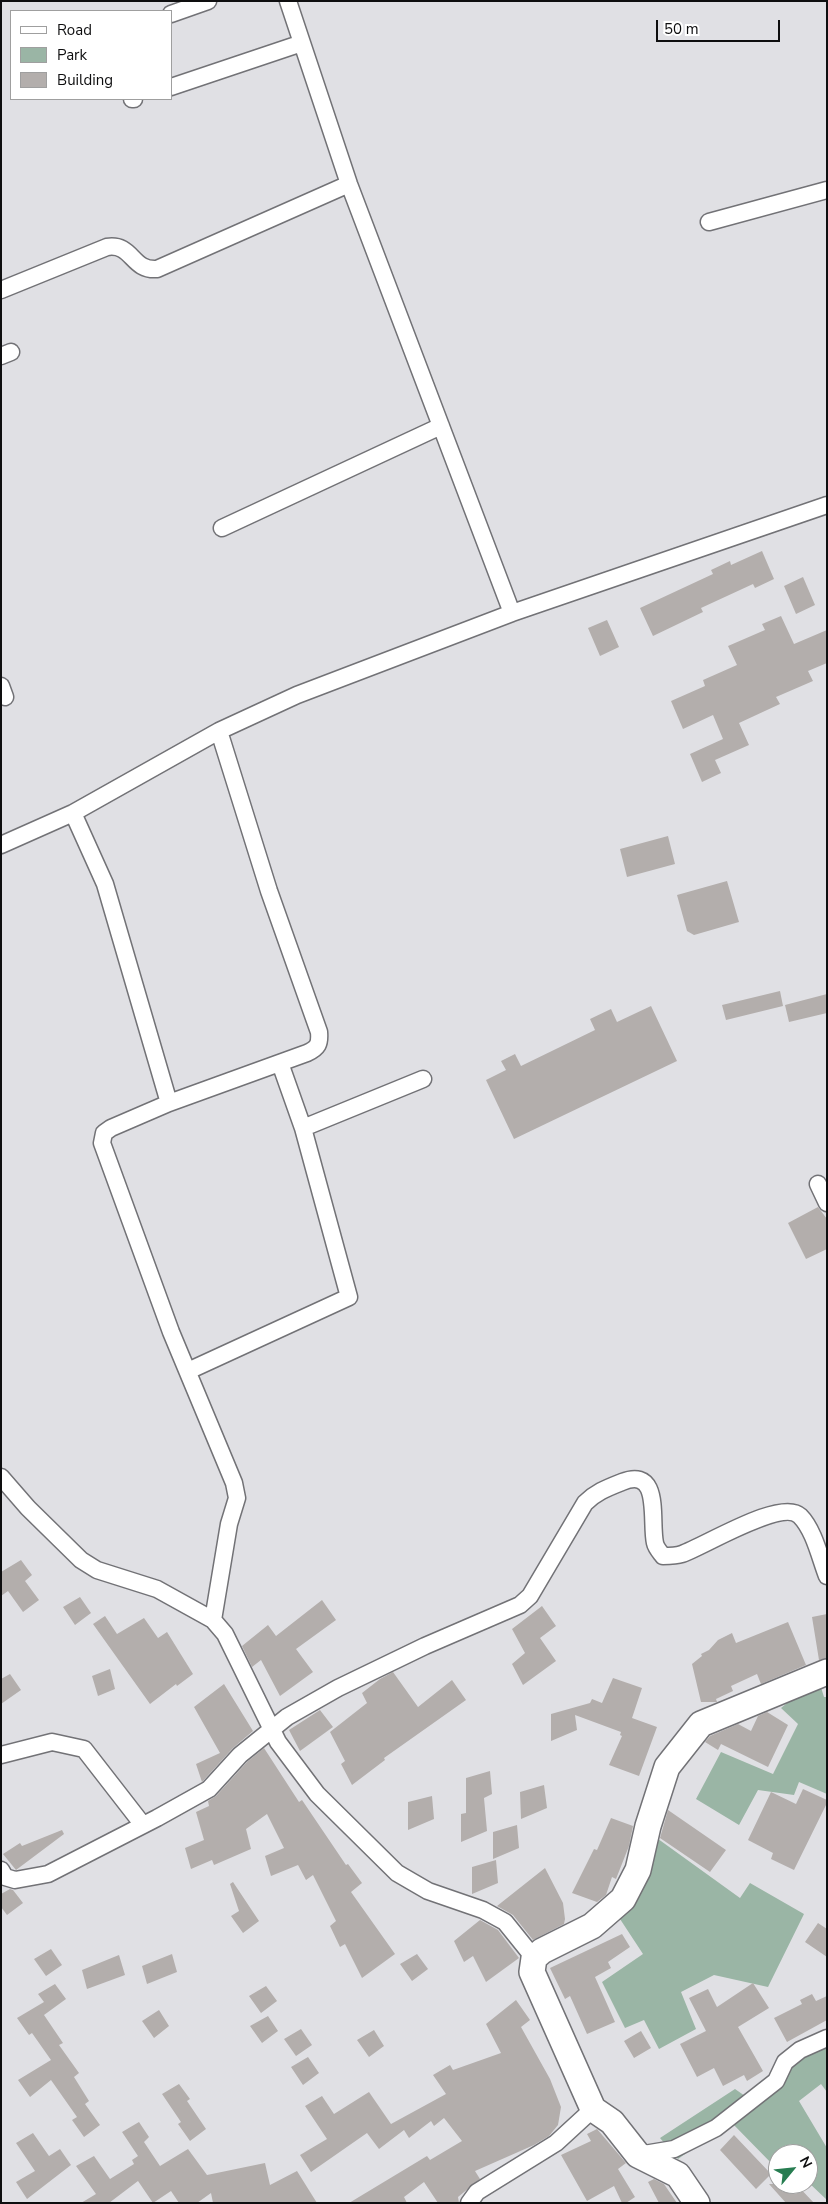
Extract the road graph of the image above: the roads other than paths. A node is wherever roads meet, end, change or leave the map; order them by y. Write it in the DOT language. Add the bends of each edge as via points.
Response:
graph roads {
  1 [pos="208,1"];
  2 [pos="288,1"];
  3 [pos="172,14"];
  4 [pos="302,43"];
  5 [pos="172,86"];
  6 [pos="349,184"];
  7 [pos="827,190"];
  8 [pos="709,222"];
  9 [pos="1,290"];
  10 [pos="441,426"];
  11 [pos="827,506"];
  12 [pos="222,528"];
  13 [pos="512,613"];
  14 [pos="219,731"];
  15 [pos="73,813"];
  16 [pos="1,845"];
  17 [pos="280,1063"];
  18 [pos="423,1079"];
  19 [pos="169,1103"];
  20 [pos="304,1128"];
  21 [pos="818,1184"];
  22 [pos="827,1203"];
  23 [pos="188,1371"];
  24 [pos="1,1477"];
  25 [pos="827,1576"];
  26 [pos="213,1620"];
  27 [pos="827,1672"];
  28 [pos="271,1728"];
  29 [pos="1,1755"];
  30 [pos="143,1826"];
  31 [pos="1,1870"];
  32 [pos="534,1958"];
  33 [pos="827,2038"];
  34 [pos="593,2109"];
  35 [pos="638,2155"];
  36 [pos="469,2203"];
  37 [pos="697,2203"];
  1 -- 3 [label="street"];
  2 -- 4 [label="street"];
  4 -- 5 [label="street"];
  4 -- 6 [label="street"];
  6 -- 9 [label="street" via="158,269 147,270 125,250 118,246 107,247"];
  6 -- 10 [label="street"];
  7 -- 8 [label="street"];
  10 -- 12 [label="street"];
  10 -- 13 [label="street"];
  11 -- 13 [label="street"];
  13 -- 14 [label="street" via="297,695"];
  14 -- 15 [label="street"];
  14 -- 17 [label="street" via="269,891 319,1032 320,1043 315,1049"];
  15 -- 16 [label="street"];
  15 -- 19 [label="street" via="105,884"];
  17 -- 19 [label="street"];
  17 -- 20 [label="street"];
  18 -- 20 [label="street"];
  19 -- 23 [label="street" via="111,1128 104,1133 102,1142"];
  20 -- 23 [label="street" via="349,1297"];
  21 -- 22 [label="street"];
  23 -- 26 [label="street" via="234,1483 237,1498 229,1524"];
  24 -- 26 [label="street" via="81,1560 97,1570 157,1588"];
  25 -- 28 [label="street" via="807,1526 799,1515 792,1512 772,1514 683,1553 663,1556 655,1544 651,1491 644,1482 626,1480 595,1492 584,1502 530,1596 520,1605 338,1688"];
  26 -- 28 [label="street" via="225,1634"];
  27 -- 32 [label="main road" via="700,1724 667,1767 638,1870 623,1899 592,1926"];
  28 -- 30 [label="street" via="233,1761 209,1789"];
  28 -- 32 [label="street" via="292,1763 317,1794 397,1873 428,1891 483,1910 505,1922"];
  29 -- 30 [label="street" via="52,1742 84,1749"];
  30 -- 31 [label="street" via="37,1878 15,1880 5,1877"];
  32 -- 34 [label="main road" via="532,1972"];
  33 -- 35 [label="street" via="800,2050 785,2062 776,2081 716,2128 674,2150"];
  34 -- 35 [label="main road" via="612,2122"];
  34 -- 36 [label="street" via="556,2143 477,2192"];
  35 -- 37 [label="main road" via="678,2175"];
}
